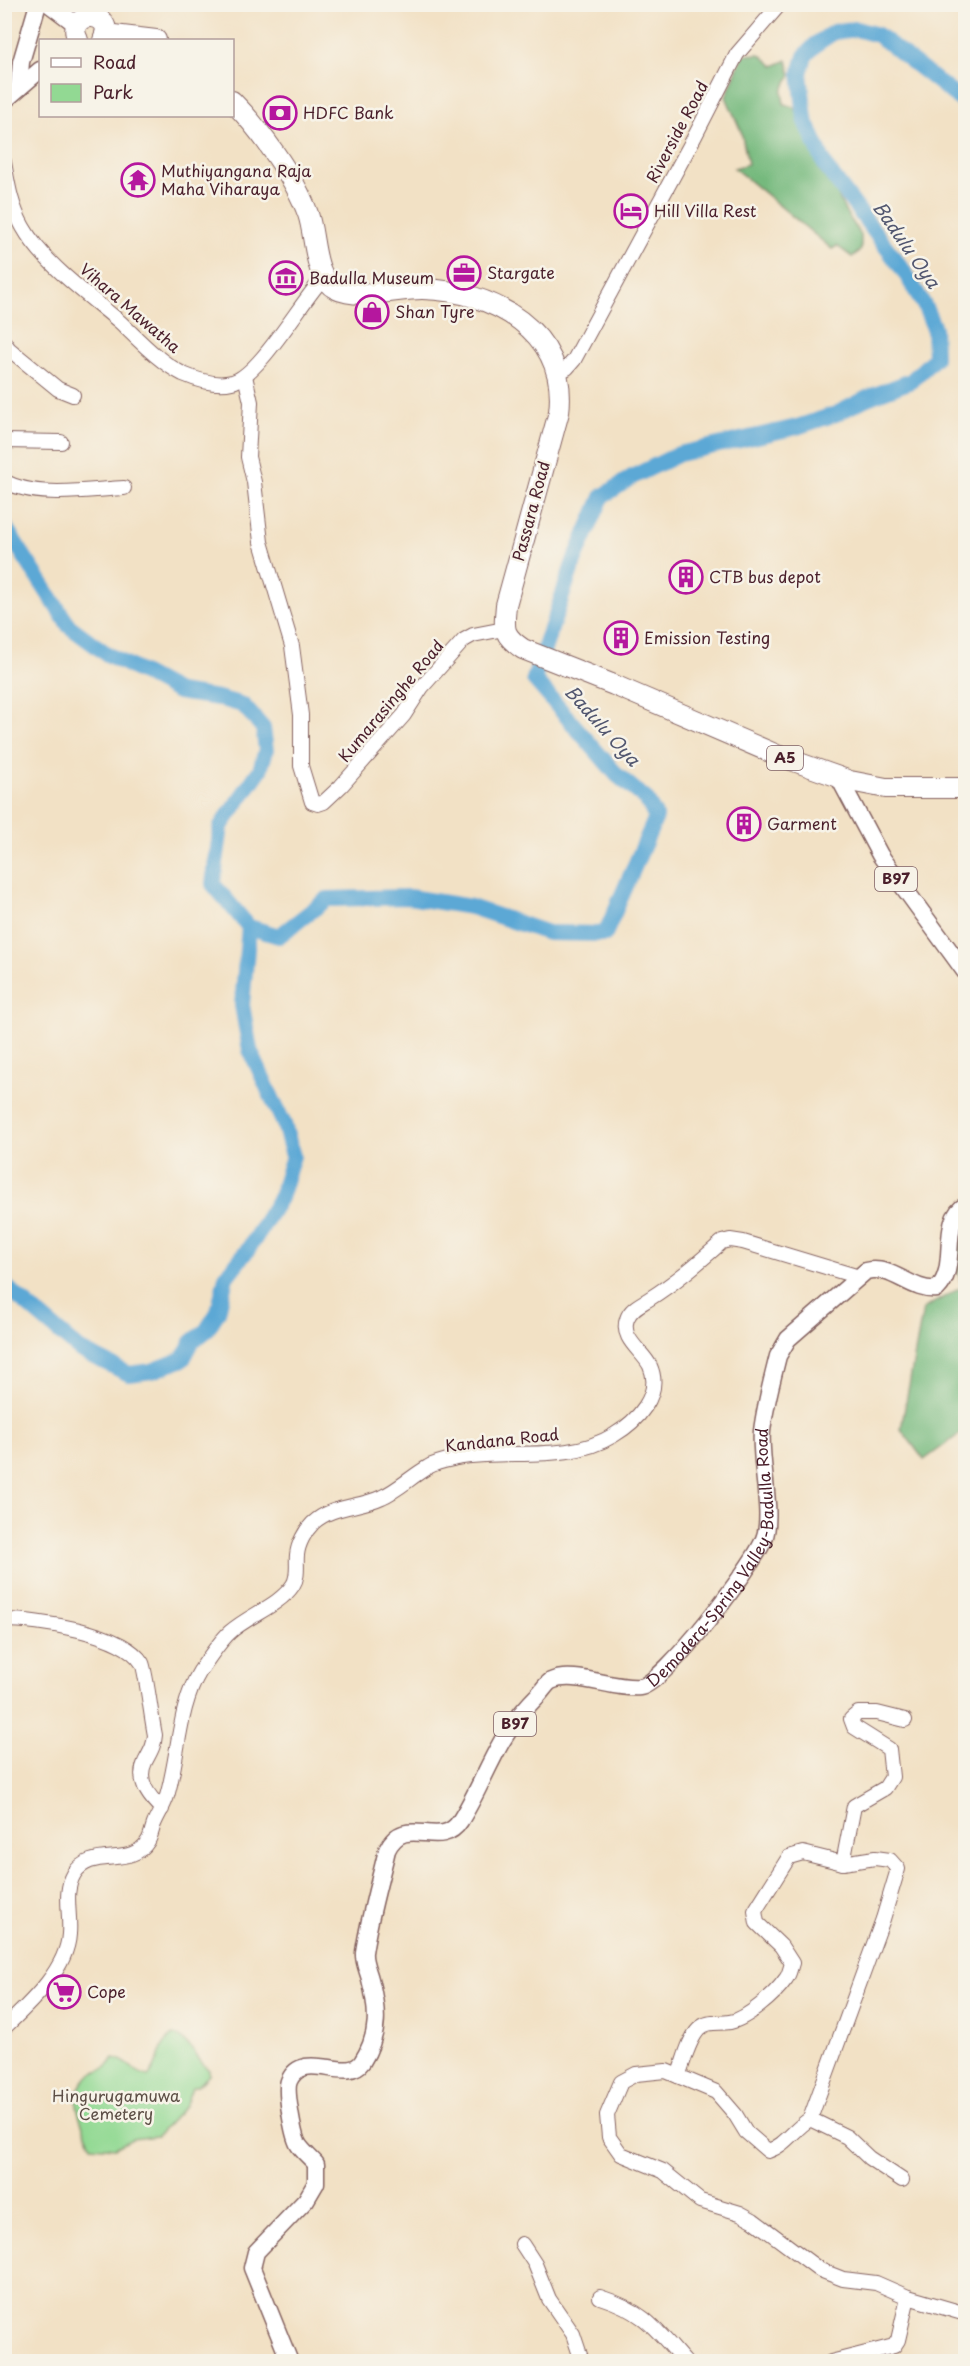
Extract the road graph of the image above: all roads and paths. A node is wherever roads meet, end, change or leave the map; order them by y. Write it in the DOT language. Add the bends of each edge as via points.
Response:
graph roads {
  1 [pos="38,4"];
  2 [pos="49,4"];
  3 [pos="780,4"];
  4 [pos="84,28"];
  5 [pos="104,37"];
  6 [pos="139,39"];
  7 [pos="39,71"];
  8 [pos="19,86"];
  9 [pos="4,101"];
  10 [pos="234,103"];
  11 [pos="4,162"];
  12 [pos="8,208"];
  13 [pos="324,277"];
  14 [pos="4,342"];
  15 [pos="557,373"];
  16 [pos="245,376"];
  17 [pos="72,395"];
  18 [pos="4,441"];
  19 [pos="61,442"];
  20 [pos="4,481"];
  21 [pos="124,488"];
  22 [pos="504,629"];
  23 [pos="839,778"];
  24 [pos="966,788"];
  25 [pos="966,973"];
  26 [pos="966,1205"];
  27 [pos="859,1276"];
  28 [pos="4,1620"];
  29 [pos="905,1720"];
  30 [pos="162,1809"];
  31 [pos="843,1863"];
  32 [pos="4,2028"];
  33 [pos="678,2076"];
  34 [pos="810,2119"];
  35 [pos="902,2180"];
  36 [pos="522,2244"];
  37 [pos="600,2297"];
  38 [pos="908,2297"];
  39 [pos="966,2314"];
  40 [pos="290,2361"];
  41 [pos="580,2361"];
  42 [pos="686,2361"];
  43 [pos="831,2361"];
  1 -- 8 [label="main road" via="21,62"];
  2 -- 4 [label="main road"];
  3 -- 15 [label="street, Riverside Road" via="737,54 574,360"];
  4 -- 5 [label="highway" via="104,26"];
  5 -- 6 [label="highway"];
  7 -- 8 [label="main road"];
  8 -- 9 [label="main road"];
  10 -- 13 [label="highway" via="253,124 299,195 308,214"];
  11 -- 12 [label="street, Vihara Mawatha"];
  12 -- 16 [label="street, Vihara Mawatha" via="51,262 160,358 182,373 208,382 231,383"];
  13 -- 15 [label="highway, Passara Road" via="331,286 347,292 436,290 482,300 516,317 539,335"];
  13 -- 16 [label="street"];
  14 -- 17 [label="street" via="57,389"];
  15 -- 22 [label="highway, Passara Road" via="557,423 506,605"];
  16 -- 22 [label="street, Kumarasinghe Road" via="251,402 248,457 261,542 292,646 301,715 301,766 312,802 324,802 341,786 464,640"];
  18 -- 19 [label="street"];
  20 -- 21 [label="street" via="16,488 43,491"];
  22 -- 23 [label="highway, A5" via="511,641 523,649"];
  23 -- 24 [label="highway, A5" via="886,788"];
  23 -- 25 [label="main road, B97" via="880,855"];
  26 -- 27 [label="main road" via="954,1217 948,1268 937,1289 924,1288 883,1270 866,1271"];
  27 -- 30 [label="street, Kandana Road" via="743,1242 722,1242 675,1282 635,1307 627,1319 630,1342 649,1364 654,1379 652,1395 643,1410 618,1433 596,1446 552,1453 460,1457 431,1465 382,1497 334,1510 314,1522 297,1551 297,1581 287,1593 228,1633 198,1673"];
  27 -- 40 [label="main road, Demodera-Spring Valley-Badulla Road / B97" via="788,1339 778,1356 762,1432 767,1532 708,1620 648,1685 565,1678 551,1681 503,1739 453,1829 441,1834 407,1832 391,1841 364,1955 377,2006 374,2038 356,2068 346,2071 316,2066 301,2069 290,2081 292,2122 298,2144 316,2164 316,2183 306,2200 256,2252 252,2268"];
  28 -- 30 [label="street" via="101,1636 128,1650 142,1663 155,1735 154,1747 143,1765 142,1779 148,1796"];
  29 -- 31 [label="street" via="877,1713 858,1713 851,1719 854,1727 889,1749 892,1777 885,1788 854,1806"];
  30 -- 32 [label="street, Kandana Road" via="148,1841 134,1855 91,1860 76,1870 66,1899 66,1953 38,1995"];
  31 -- 33 [label="street" via="803,1853 789,1857 755,1911 757,1923 782,1946 792,1963 787,1979 742,2018 709,2022 698,2030"];
  31 -- 34 [label="street" via="875,1858 890,1860 898,1869"];
  33 -- 34 [label="street" via="716,2092 746,2132 768,2151 779,2148"];
  33 -- 38 [label="street" via="666,2071 636,2074 621,2082 607,2115 609,2137 621,2154 663,2171 700,2201 753,2220 820,2270 843,2279 876,2283"];
  34 -- 35 [label="street" via="847,2137"];
  36 -- 41 [label="street" via="549,2299 573,2334"];
  37 -- 42 [label="street" via="624,2305 646,2319"];
  38 -- 39 [label="street"];
  38 -- 43 [label="street" via="894,2346"];
}
